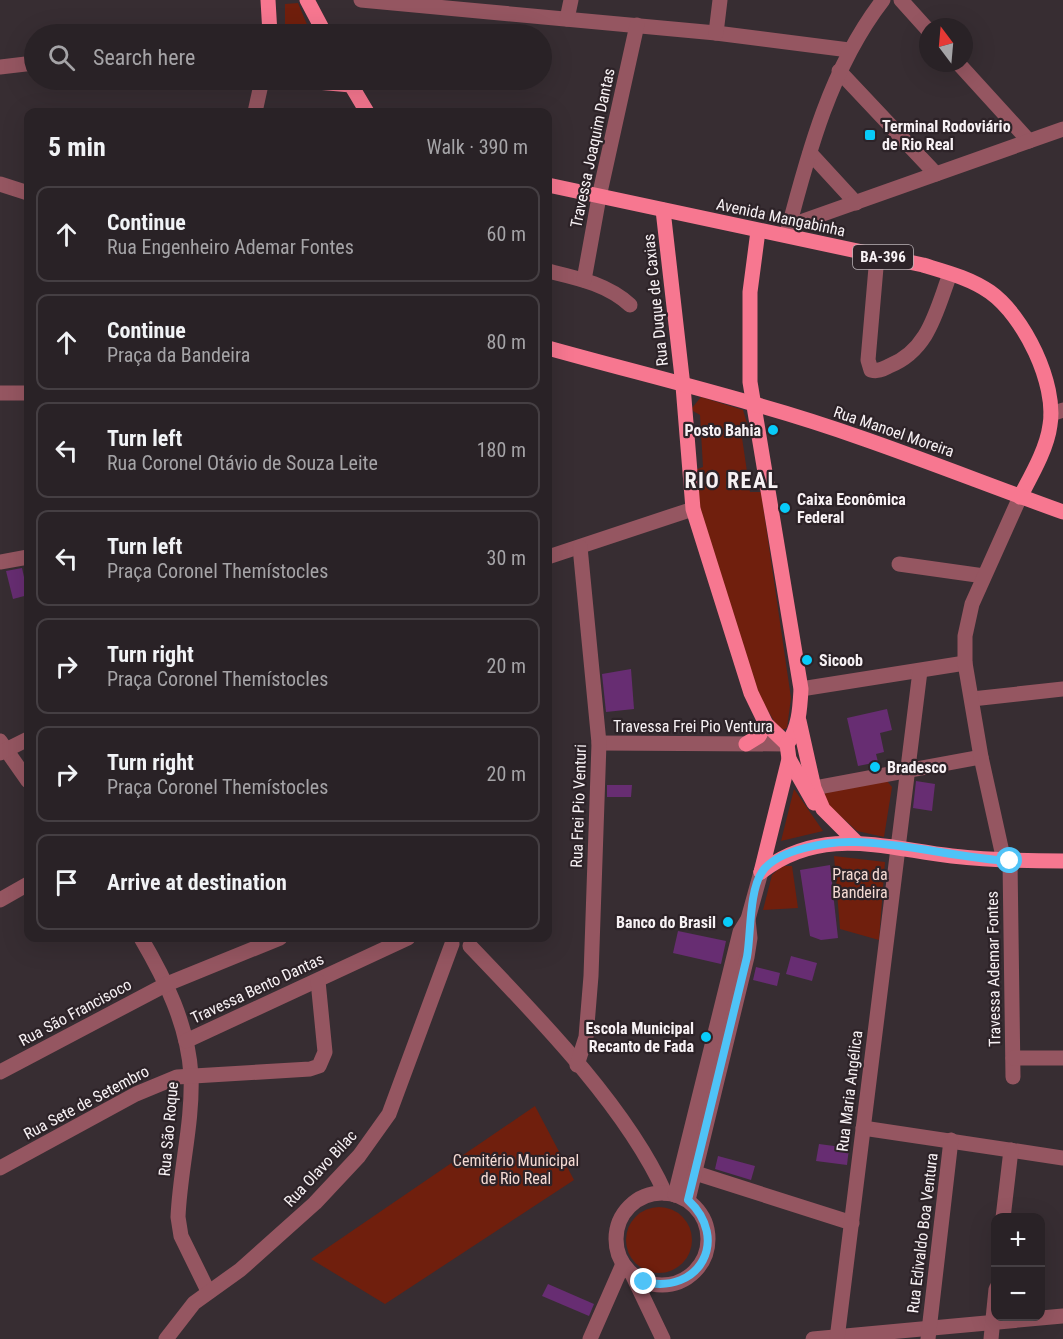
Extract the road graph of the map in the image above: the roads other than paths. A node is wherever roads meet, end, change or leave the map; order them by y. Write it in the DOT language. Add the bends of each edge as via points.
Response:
graph roads {
  1 [pos="269,0"];
  2 [pos="307,0"];
  3 [pos="361,0"];
  4 [pos="571,0"];
  5 [pos="720,0"];
  6 [pos="883,0"];
  7 [pos="901,0"];
  8 [pos="567,19"];
  9 [pos="919,20"];
  10 [pos="270,24"];
  11 [pos="320,24"];
  12 [pos="637,25"];
  13 [pos="716,33"];
  14 [pos="849,50"];
  15 [pos="24,64"];
  16 [pos="0,67"];
  17 [pos="839,71"];
  18 [pos="966,72"];
  19 [pos="260,90"];
  20 [pos="355,90"];
  21 [pos="256,108"];
  22 [pos="365,108"];
  23 [pos="1063,129"];
  24 [pos="1029,141"];
  25 [pos="810,153"];
  26 [pos="936,174"];
  27 [pos="0,184"];
  28 [pos="552,186"];
  29 [pos="24,192"];
  30 [pos="599,197"];
  31 [pos="856,203"];
  32 [pos="663,210"];
  33 [pos="758,231"];
  34 [pos="788,232"];
  35 [pos="877,256"];
  36 [pos="552,272"];
  37 [pos="950,274"];
  38 [pos="584,280"];
  39 [pos="630,305"];
  40 [pos="552,349"];
  41 [pos="683,386"];
  42 [pos="0,393"];
  43 [pos="24,393"];
  44 [pos="754,404"];
  45 [pos="1057,412"];
  46 [pos="1020,497"];
  47 [pos="693,509"];
  48 [pos="1063,512"];
  49 [pos="580,547"];
  50 [pos="552,556"];
  51 [pos="24,558"];
  52 [pos="0,562"];
  53 [pos="899,564"];
  54 [pos="984,576"];
  55 [pos="964,663"];
  56 [pos="920,671"];
  57 [pos="801,689"];
  58 [pos="1063,689"];
  59 [pos="972,699"];
  60 [pos="798,718"];
  61 [pos="766,724"];
  62 [pos="24,740"];
  63 [pos="598,743"];
  64 [pos="746,744"];
  65 [pos="2,748"];
  66 [pos="788,752"];
  67 [pos="981,757"];
  68 [pos="906,772"];
  69 [pos="24,776"];
  70 [pos="814,788"];
  71 [pos="823,808"];
  72 [pos="856,842"];
  73 [pos="897,848"];
  74 [pos="1007,861"];
  75 [pos="1063,861"];
  76 [pos="762,872"];
  77 [pos="24,884"];
  78 [pos="24,885"];
  79 [pos="0,891"];
  80 [pos="0,900"];
  81 [pos="143,942"];
  82 [pos="270,942"];
  83 [pos="400,942"];
  84 [pos="446,942"];
  85 [pos="471,942"];
  86 [pos="318,981"];
  87 [pos="167,984"];
  88 [pos="186,1041"];
  89 [pos="1013,1058"];
  90 [pos="1063,1058"];
  91 [pos="578,1065"];
  92 [pos="0,1071"];
  93 [pos="191,1074"];
  94 [pos="1013,1077"];
  95 [pos="863,1128"];
  96 [pos="951,1140"];
  97 [pos="1011,1150"];
  98 [pos="1063,1158"];
  99 [pos="0,1168"];
  100 [pos="689,1171"];
  101 [pos="676,1196"];
  102 [pos="1004,1213"];
  103 [pos="852,1223"];
  104 [pos="627,1269"];
  105 [pos="660,1285"];
  106 [pos="208,1291"];
  107 [pos="1063,1316"];
  108 [pos="656,1322"];
  109 [pos="991,1331"];
  110 [pos="928,1334"];
  111 [pos="837,1338"];
  112 [pos="166,1339"];
  113 [pos="590,1339"];
  114 [pos="663,1339"];
  115 [pos="813,1339"];
  1 -- 10 [label="main road"];
  2 -- 11 [label="main road"];
  3 -- 8 [label="street"];
  4 -- 8 [label="street"];
  5 -- 13 [label="street"];
  6 -- 14 [label="street"];
  7 -- 9 [label="street"];
  8 -- 12 [label="street"];
  12 -- 13 [label="street"];
  12 -- 30 [label="street, Travessa Joaquim Dantas"];
  13 -- 14 [label="street"];
  14 -- 17 [label="street"];
  15 -- 16 [label="street"];
  17 -- 25 [label="street"];
  17 -- 26 [label="street"];
  18 -- 24 [label="street"];
  19 -- 21 [label="street"];
  20 -- 22 [label="main road"];
  23 -- 24 [label="street"];
  24 -- 26 [label="street"];
  25 -- 31 [label="street"];
  25 -- 34 [label="street"];
  26 -- 31 [label="street"];
  27 -- 29 [label="street"];
  28 -- 30 [label="main road, Avenida Mangabinha / BA-396"];
  30 -- 32 [label="main road, Avenida Mangabinha / BA-396"];
  30 -- 38 [label="street, Travessa Joaquim Dantas"];
  31 -- 34 [label="street"];
  32 -- 33 [label="main road, Avenida Mangabinha / BA-396"];
  32 -- 41 [label="main road, Rua Duque de Caxias"];
  33 -- 34 [label="main road, Avenida Mangabinha / BA-396"];
  33 -- 44 [label="main road" via="751,270 748,355"];
  34 -- 35 [label="main road, Avenida Mangabinha / BA-396"];
  35 -- 37 [label="main road, Avenida Mangabinha / BA-396"];
  35 -- 37 [label="street" via="868,360 876,371 896,363 921,345"];
  36 -- 38 [label="street"];
  37 -- 45 [label="main road, Avenida Mangabinha / BA-396" via="973,281 992,294 1023,329"];
  38 -- 39 [label="street"];
  40 -- 41 [label="main road"];
  41 -- 44 [label="main road, Rua Manoel Moreira"];
  41 -- 47 [label="main road, Rua Duque de Caxias"];
  42 -- 43 [label="street"];
  44 -- 46 [label="main road, Rua Manoel Moreira" via="856,436"];
  44 -- 57 [label="main road"];
  45 -- 46 [label="main road, Avenida Mangabinha / BA-396"];
  46 -- 48 [label="main road, Rua Manoel Moreira"];
  46 -- 54 [label="street, Travessa Ademar Fontes"];
  47 -- 49 [label="street"];
  47 -- 61 [label="main road, Rua Duque de Caxias" via="751,693"];
  49 -- 50 [label="street"];
  49 -- 63 [label="street, Rua Frei Pio Venturi"];
  51 -- 52 [label="street"];
  53 -- 54 [label="street"];
  54 -- 55 [label="street, Travessa Ademar Fontes" via="968,618"];
  55 -- 56 [label="street"];
  55 -- 59 [label="street, Travessa Ademar Fontes"];
  56 -- 57 [label="street"];
  56 -- 68 [label="street"];
  57 -- 60 [label="main road"];
  58 -- 59 [label="street"];
  59 -- 67 [label="street, Travessa Ademar Fontes"];
  60 -- 66 [label="main road"];
  60 -- 70 [label="main road"];
  61 -- 64 [label="main road" via="759,736"];
  61 -- 66 [label="main road"];
  62 -- 65 [label="street"];
  63 -- 64 [label="street, Travessa Frei Pio Ventura"];
  63 -- 91 [label="street, Rua Frei Pio Venturi" via="591,976 586,1037"];
  64 -- 66 [label="street, Travessa Frei Pio Ventura"];
  65 -- 69 [label="street"];
  66 -- 71 [label="main road" via="812,801"];
  66 -- 76 [label="main road"];
  67 -- 68 [label="street"];
  67 -- 74 [label="street, Travessa Ademar Fontes"];
  68 -- 70 [label="street"];
  68 -- 73 [label="street"];
  70 -- 71 [label="main road"];
  71 -- 72 [label="main road"];
  72 -- 73 [label="main road"];
  72 -- 76 [label="main road" via="805,848 780,858"];
  73 -- 74 [label="main road"];
  73 -- 95 [label="street, Rua Maria Angélica"];
  74 -- 75 [label="main road"];
  74 -- 89 [label="street, Travessa Ademar Fontes"];
  76 -- 100 [label="street" via="748,920 747,957"];
  77 -- 79 [label="street"];
  78 -- 80 [label="street"];
  81 -- 87 [label="street, Rua São Roque"];
  82 -- 87 [label="street, Rua São Francisoco"];
  83 -- 86 [label="street, Travessa Bento Dantas"];
  84 -- 106 [label="street, Rua Olavo Bilac" via="388,1113 376,1134 315,1203 267,1248"];
  85 -- 91 [label="street"];
  86 -- 88 [label="street, Travessa Bento Dantas"];
  86 -- 93 [label="street, Rua Sete de Setembro" via="325,1052 319,1066"];
  87 -- 88 [label="street, Rua São Roque"];
  87 -- 92 [label="street, Rua São Francisoco"];
  88 -- 93 [label="street, Rua São Roque"];
  89 -- 90 [label="street"];
  89 -- 94 [label="street, Travessa Ademar Fontes"];
  91 -- 101 [label="street"];
  93 -- 99 [label="street, Rua Sete de Setembro" via="136,1094"];
  93 -- 106 [label="street, Rua São Roque" via="178,1217 181,1236"];
  95 -- 96 [label="street"];
  95 -- 103 [label="street, Rua Maria Angélica"];
  96 -- 97 [label="street"];
  96 -- 110 [label="street, Rua Edivaldo Boa Ventura"];
  97 -- 98 [label="street"];
  97 -- 102 [label="street"];
  100 -- 101 [label="street"];
  100 -- 103 [label="street"];
  101 -- 104 [label="street" via="651,1194 626,1210 616,1236 617,1251"];
  101 -- 105 [label="street" via="699,1210 709,1238 699,1267 689,1277 675,1284"];
  103 -- 111 [label="street, Rua Maria Angélica"];
  104 -- 105 [label="street" via="644,1282"];
  104 -- 108 [label="street"];
  104 -- 113 [label="street"];
  105 -- 108 [label="street" via="655,1294"];
  106 -- 112 [label="street, Rua Olavo Bilac" via="182,1315"];
  107 -- 109 [label="street"];
  108 -- 114 [label="street"];
  109 -- 110 [label="street"];
  110 -- 111 [label="street"];
  111 -- 115 [label="street"];
}
